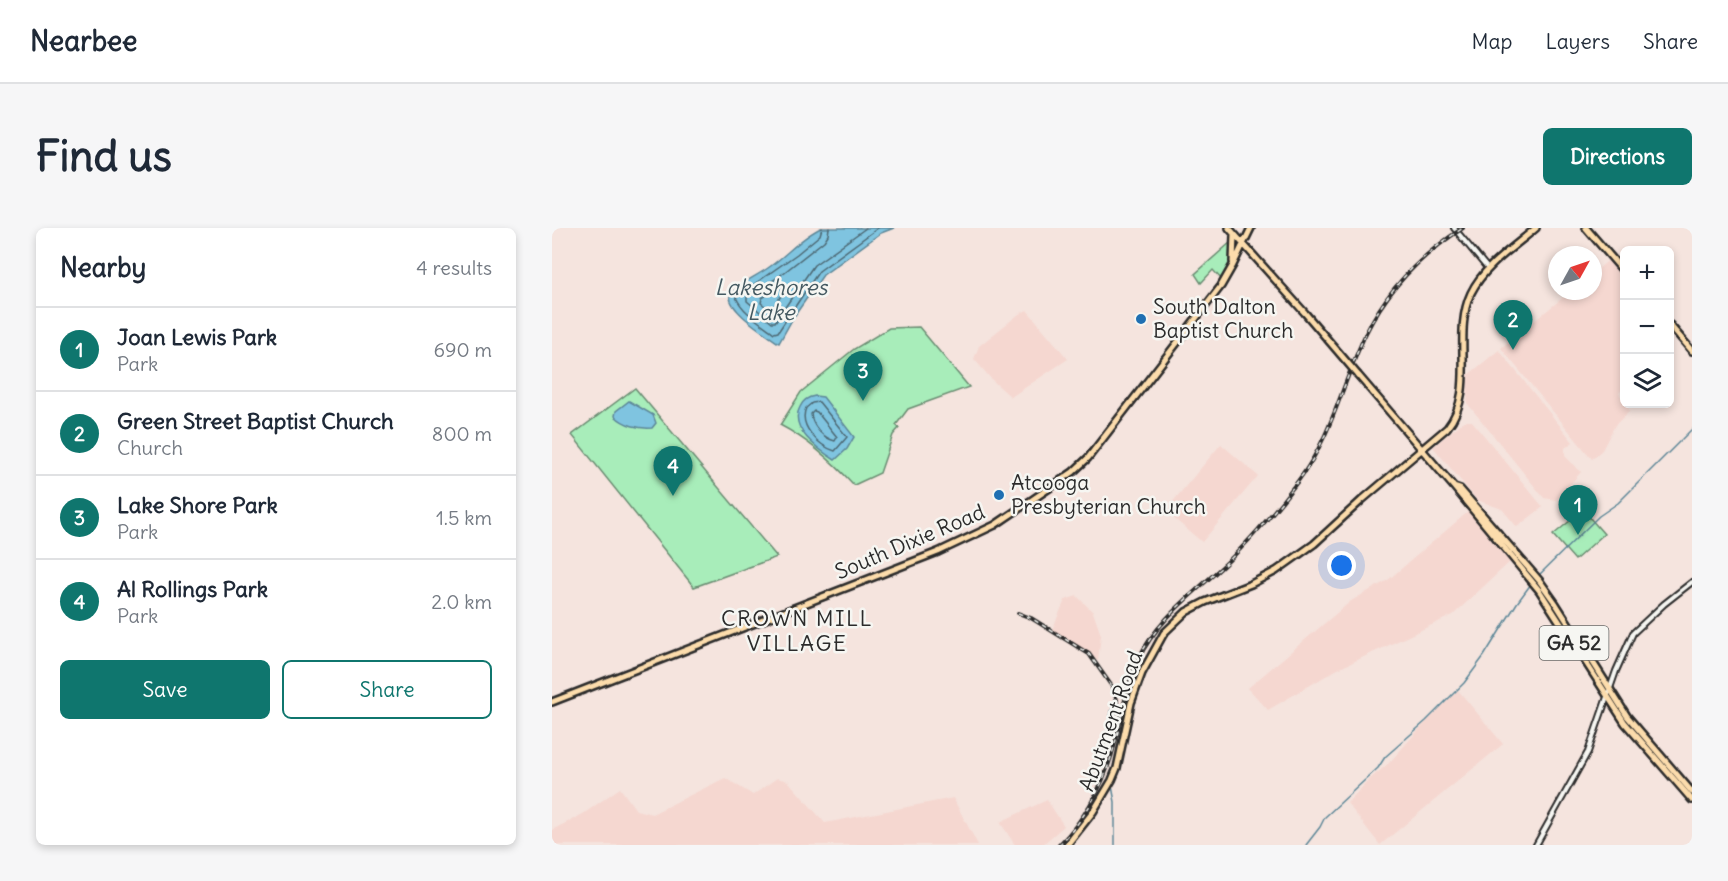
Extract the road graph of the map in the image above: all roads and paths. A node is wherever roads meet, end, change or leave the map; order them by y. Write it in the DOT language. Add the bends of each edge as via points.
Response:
graph roads {
  1 [pos="1251,228"];
  2 [pos="1454,228"];
  3 [pos="1536,228"];
  4 [pos="1586,228"];
  5 [pos="1240,229"];
  6 [pos="1231,231"];
  7 [pos="1244,245"];
  8 [pos="1620,267"];
  9 [pos="1232,268"];
  10 [pos="1488,270"];
  11 [pos="1674,330"];
  12 [pos="1692,351"];
  13 [pos="1423,449"];
  14 [pos="1692,582"];
  15 [pos="1608,694"];
  16 [pos="552,702"];
  17 [pos="1692,792"];
  18 [pos="1692,800"];
  19 [pos="1067,845"];
  20 [pos="1536,845"];
  1 -- 7 [label="main road, South Dixie Road"];
  2 -- 10 [label="street"];
  3 -- 10 [label="main road, Abutment Road"];
  4 -- 8 [label="main road"];
  5 -- 6 [label="main road"];
  6 -- 7 [label="main road, GA 52"];
  6 -- 9 [label="main road"];
  7 -- 9 [label="main road, South Dixie Road"];
  7 -- 13 [label="main road, GA 52, bridge"];
  9 -- 16 [label="main road, South Dixie Road" via="1088,458 995,525 938,552"];
  10 -- 13 [label="main road, Abutment Road" via="1471,294 1465,313 1459,407 1447,428"];
  11 -- 12 [label="main road"];
  13 -- 15 [label="main road, GA 52" via="1544,587"];
  13 -- 19 [label="main road, Abutment Road" via="1276,571 1186,612 1164,633 1142,673 1131,704 1112,780"];
  14 -- 15 [label="street" via="1633,633"];
  15 -- 17 [label="main road, GA 52"];
  15 -- 18 [label="main road, GA 52" via="1625,723"];
  15 -- 20 [label="street" via="1588,752"];
}
